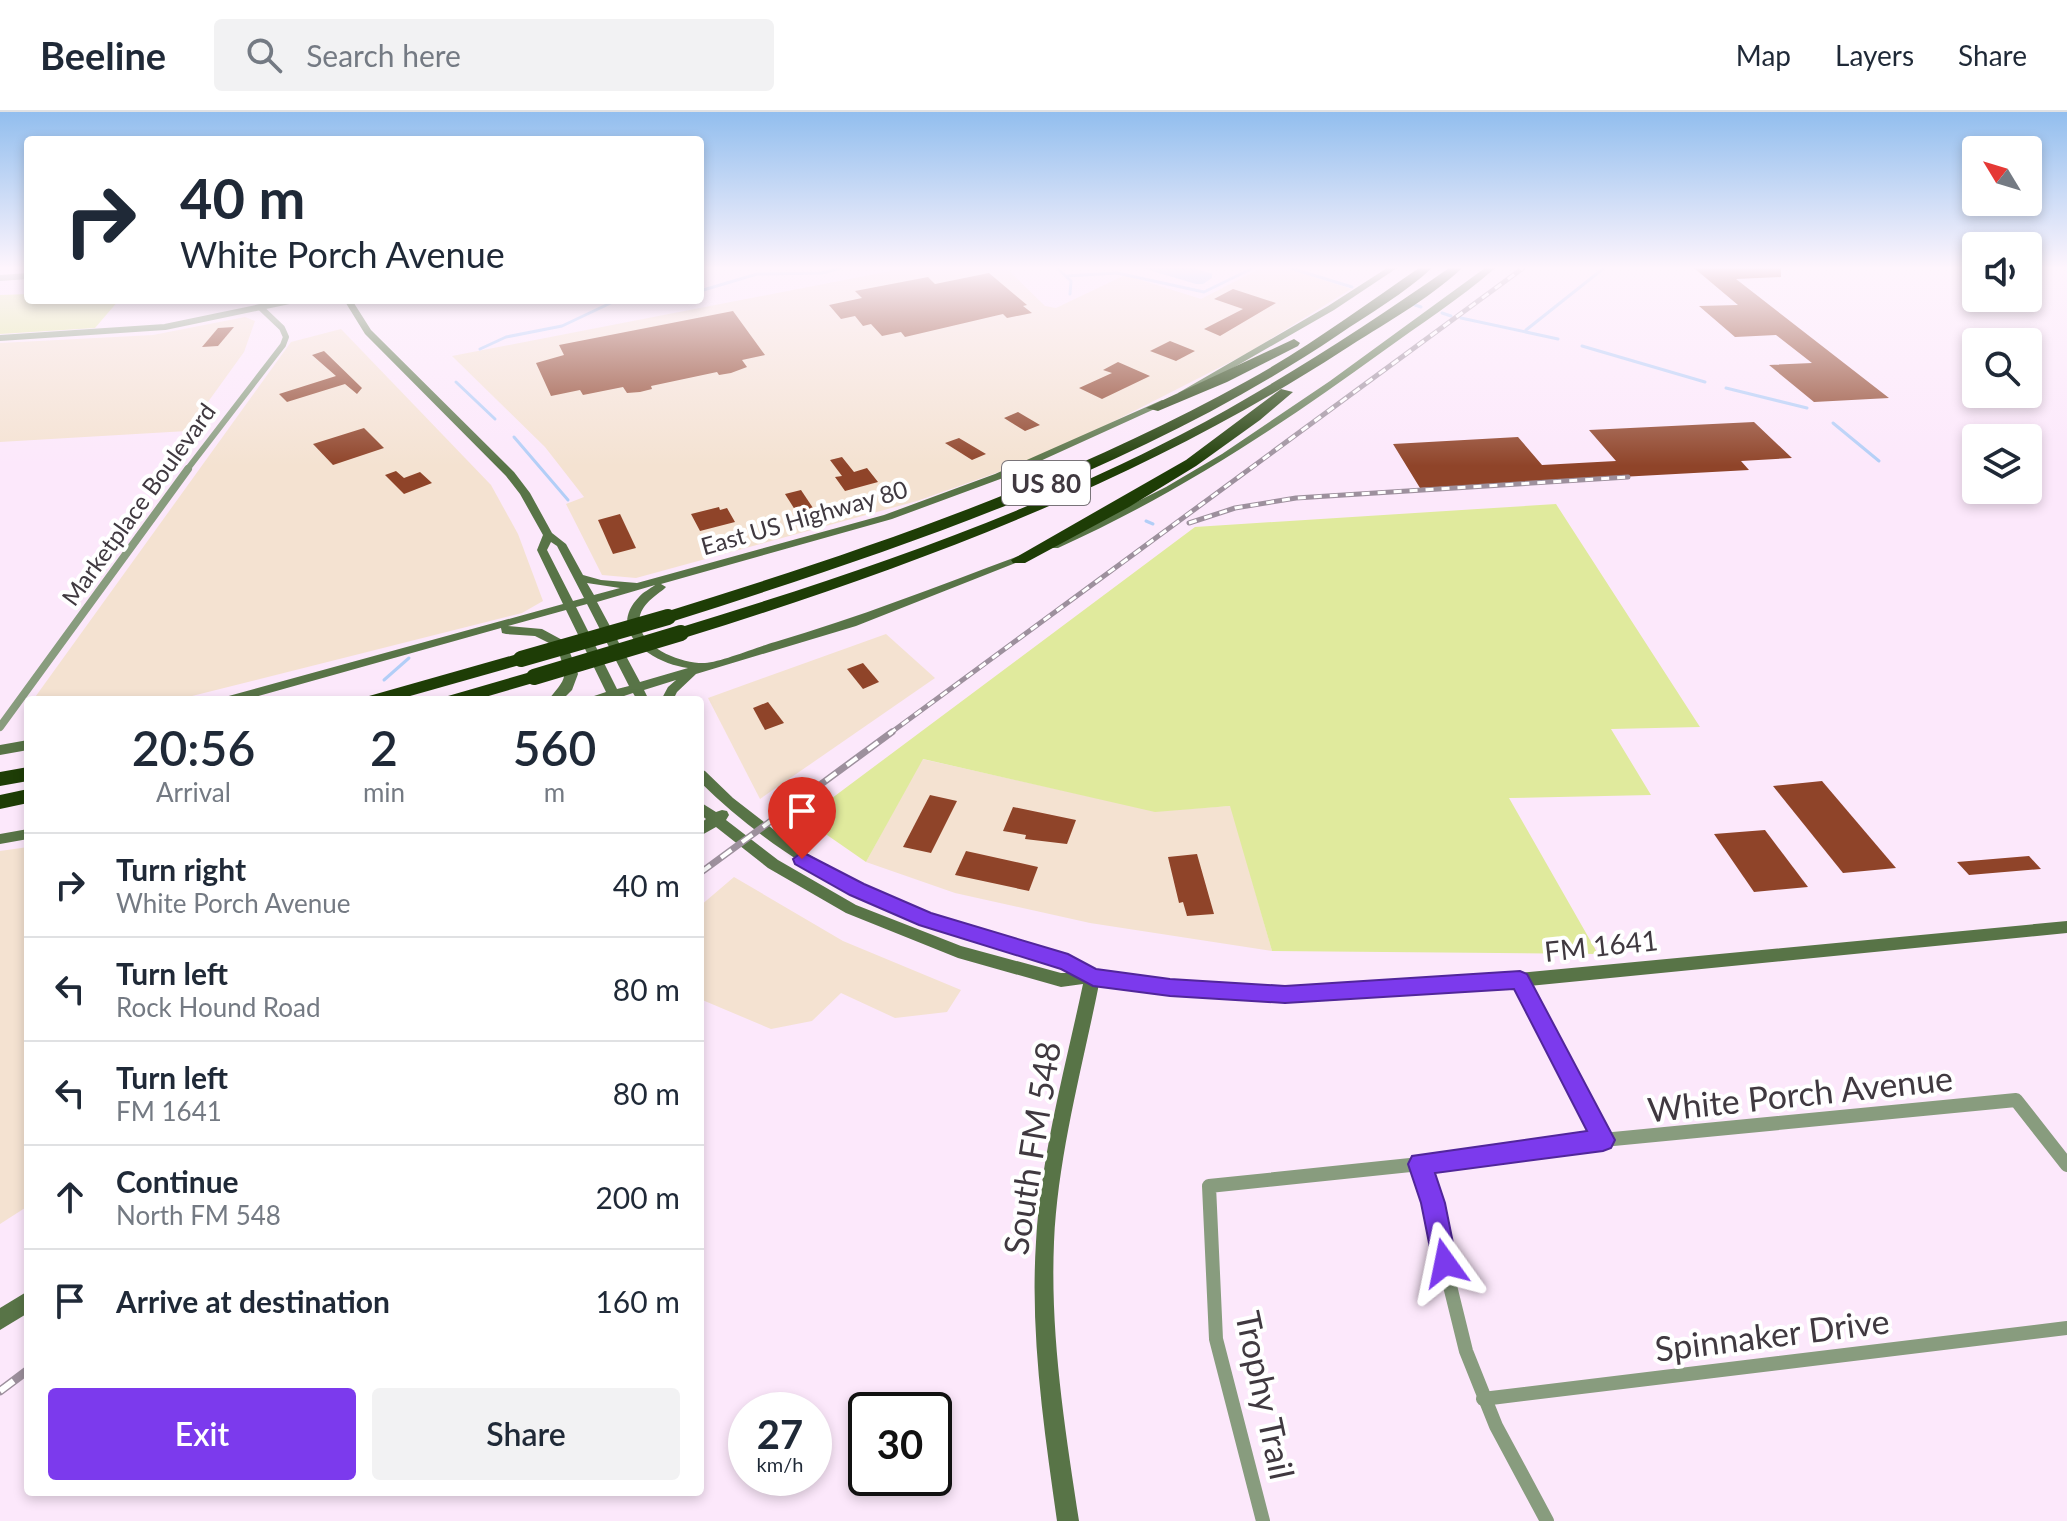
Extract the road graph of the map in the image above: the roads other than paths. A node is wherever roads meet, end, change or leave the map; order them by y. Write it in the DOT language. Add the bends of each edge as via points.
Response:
graph roads {
  1 [pos="67,334"];
  2 [pos="285,334"];
  3 [pos="370,334"];
  4 [pos="1282,334"];
  5 [pos="1310,334"];
  6 [pos="1328,334"];
  7 [pos="1358,334"];
  8 [pos="1400,334"];
  9 [pos="0,338"];
  10 [pos="1323,357"];
  11 [pos="1153,408"];
  12 [pos="548,535"];
  13 [pos="1019,560"];
  14 [pos="682,576"];
  15 [pos="579,577"];
  16 [pos="657,583"];
  17 [pos="592,601"];
  18 [pos="569,607"];
  19 [pos="488,630"];
  20 [pos="713,664"];
  21 [pos="695,670"];
  22 [pos="637,687"];
  23 [pos="244,696"];
  24 [pos="389,696"];
  25 [pos="468,696"];
  26 [pos="559,696"];
  27 [pos="614,696"];
  28 [pos="616,696"];
  29 [pos="641,696"];
  30 [pos="670,696"];
  31 [pos="0,727"];
  32 [pos="24,746"];
  33 [pos="0,750"];
  34 [pos="24,775"];
  35 [pos="704,778"];
  36 [pos="0,779"];
  37 [pos="24,797"];
  38 [pos="0,802"];
  39 [pos="732,808"];
  40 [pos="704,810"];
  41 [pos="715,820"];
  42 [pos="704,828"];
  43 [pos="24,835"];
  44 [pos="0,839"];
  45 [pos="2067,927"];
  46 [pos="1093,977"];
  47 [pos="1520,980"];
  48 [pos="1603,1140"];
  49 [pos="1420,1164"];
  50 [pos="2067,1165"];
  51 [pos="1209,1186"];
  52 [pos="24,1304"];
  53 [pos="0,1320"];
  54 [pos="2067,1328"];
  55 [pos="1483,1399"];
  56 [pos="1068,1521"];
  57 [pos="1263,1521"];
  58 [pos="1547,1521"];
  1 -- 9 [label="street"];
  2 -- 31 [label="street, Marketplace Boulevard" via="283,345"];
  3 -- 12 [label="main road" via="510,474"];
  4 -- 11 [label="main road, East US Highway 80"];
  5 -- 11 [label="highway"];
  6 -- 24 [label="highway, US 80, bridge" via="1252,383 1074,471 827,567"];
  7 -- 10 [label="highway, US 80"];
  8 -- 13 [label="main road" via="1181,482"];
  10 -- 13 [label="highway" via="1195,462"];
  10 -- 25 [label="highway, US 80, bridge" via="1184,438 1052,501 907,561"];
  11 -- 14 [label="main road, East US Highway 80" via="937,500"];
  12 -- 15 [label="main road" via="561,544"];
  12 -- 18 [label="main road" via="542,550"];
  13 -- 20 [label="main road" via="852,623"];
  14 -- 16 [label="main road, East US Highway 80"];
  14 -- 20 [label="main road" via="640,603 634,616 636,631 645,648 662,660"];
  15 -- 16 [label="main road" via="625,586"];
  15 -- 17 [label="main road"];
  16 -- 17 [label="main road, East US Highway 80"];
  17 -- 18 [label="main road, East US Highway 80"];
  17 -- 22 [label="main road"];
  18 -- 19 [label="main road, East US Highway 80"];
  18 -- 27 [label="main road"];
  19 -- 23 [label="main road, East US Highway 80"];
  19 -- 26 [label="main road" via="530,631 559,641 572,674"];
  20 -- 21 [label="main road"];
  21 -- 22 [label="main road"];
  21 -- 30 [label="main road"];
  22 -- 28 [label="main road"];
  22 -- 29 [label="main road"];
  32 -- 33 [label="main road"];
  34 -- 36 [label="highway"];
  35 -- 39 [label="main road"];
  37 -- 38 [label="highway"];
  39 -- 41 [label="main road"];
  39 -- 46 [label="main road" via="802,859 877,899 975,937 1068,962"];
  40 -- 41 [label="main road"];
  41 -- 42 [label="main road"];
  41 -- 46 [label="main road" via="807,886 903,932 1061,980"];
  43 -- 44 [label="main road"];
  45 -- 47 [label="main road, FM 1641 / FM 1641"];
  46 -- 47 [label="main road, FM 1641 / FM 1641" via="1170,988 1285,994"];
  46 -- 56 [label="main road, South FM 548" via="1060,1135 1045,1241 1047,1366"];
  47 -- 48 [label="street"];
  48 -- 49 [label="street, White Porch Avenue"];
  48 -- 50 [label="street, White Porch Avenue" via="2016,1100"];
  49 -- 51 [label="street, White Porch Avenue"];
  49 -- 55 [label="street" via="1457,1324"];
  51 -- 57 [label="street, Trophy Trail" via="1216,1339"];
  52 -- 53 [label="main road"];
  54 -- 55 [label="street, Spinnaker Drive"];
  55 -- 58 [label="street"];
}
